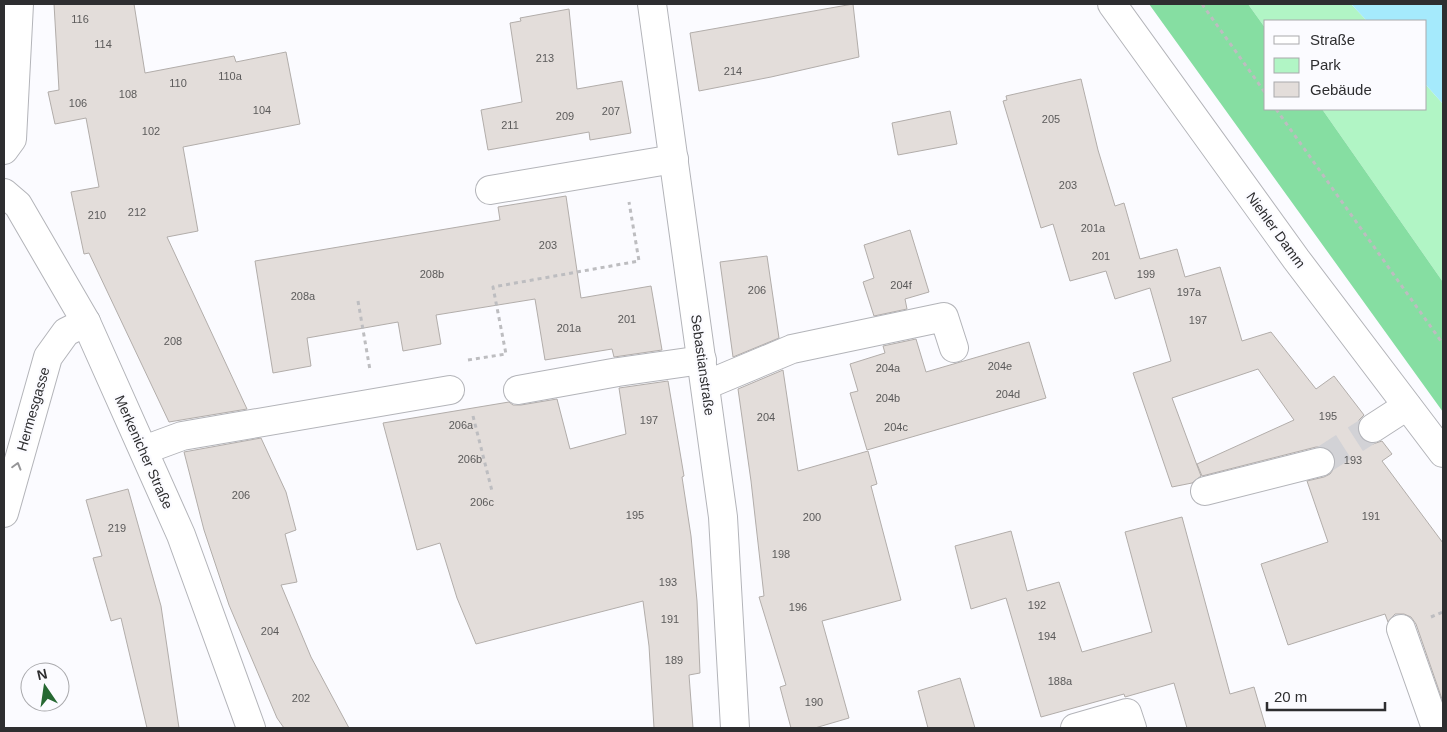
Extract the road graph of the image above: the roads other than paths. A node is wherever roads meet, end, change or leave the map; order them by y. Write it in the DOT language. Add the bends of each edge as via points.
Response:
graph roads {
  1 [pos="19,4"];
  2 [pos="652,4"];
  3 [pos="1112,4"];
  4 [pos="4,150"];
  5 [pos="674,159"];
  6 [pos="490,190"];
  7 [pos="4,193"];
  8 [pos="86,322"];
  9 [pos="954,348"];
  10 [pos="704,372"];
  11 [pos="450,390"];
  12 [pos="518,390"];
  13 [pos="1407,406"];
  14 [pos="1373,428"];
  15 [pos="144,450"];
  16 [pos="1443,453"];
  17 [pos="1320,462"];
  18 [pos="1205,491"];
  19 [pos="4,513"];
  20 [pos="1401,629"];
  21 [pos="251,728"];
  22 [pos="735,728"];
  23 [pos="1075,728"];
  24 [pos="1132,728"];
  25 [pos="1436,728"];
  1 -- 4 [label="street" via="12,139"];
  2 -- 5 [label="street, Sebastianstraße"];
  3 -- 13 [label="street, Niehler Damm" via="1296,259"];
  5 -- 6 [label="street"];
  5 -- 10 [label="street, Sebastianstraße"];
  7 -- 8 [label="street, Merkenicher Straße" via="18,205"];
  8 -- 15 [label="street, Merkenicher Straße"];
  19 -- 8 [label="street, Hermesgasse, one-way" via="48,357 66,332"];
  9 -- 10 [label="street" via="944,316"];
  10 -- 12 [label="street" via="618,372"];
  10 -- 22 [label="street, Sebastianstraße" via="723,517"];
  11 -- 15 [label="street" via="182,436"];
  13 -- 14 [label="street"];
  13 -- 16 [label="street, Niehler Damm"];
  15 -- 21 [label="street, Merkenicher Straße" via="181,535"];
  17 -- 18 [label="street"];
  20 -- 25 [label="street"];
  23 -- 24 [label="street" via="1128,713"];
}
